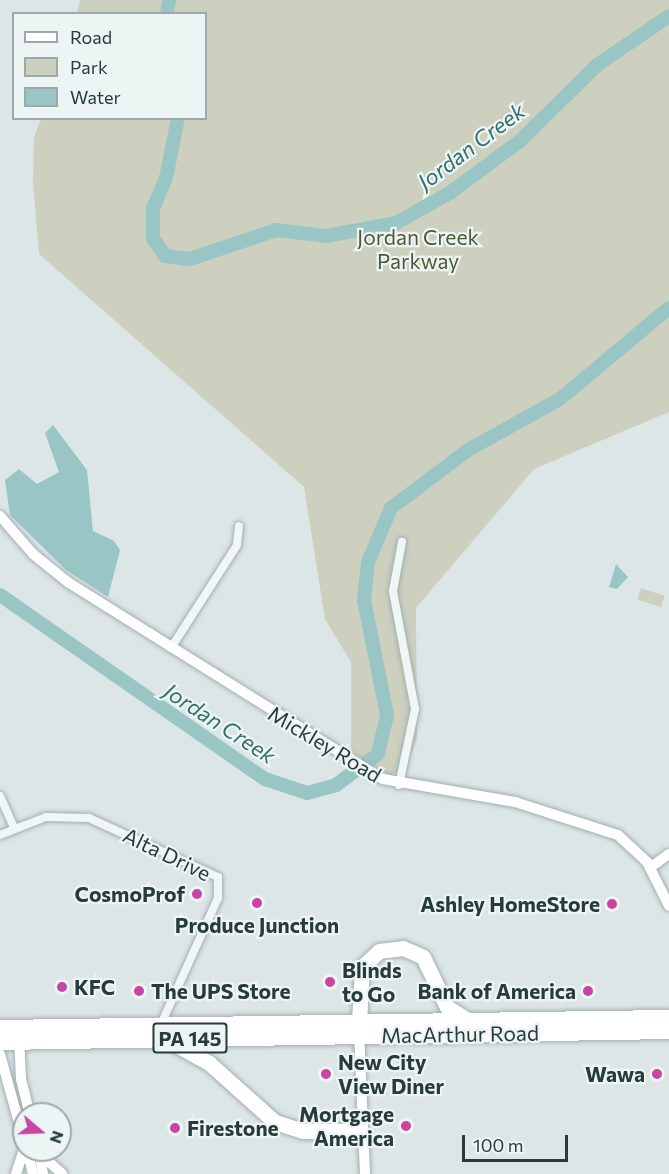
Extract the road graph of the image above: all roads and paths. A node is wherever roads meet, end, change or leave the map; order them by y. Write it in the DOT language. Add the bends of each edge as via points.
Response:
graph roads {
  1 [pos="0,516"];
  2 [pos="239,526"];
  3 [pos="402,542"];
  4 [pos="171,648"];
  5 [pos="399,785"];
  6 [pos="0,796"];
  7 [pos="15,829"];
  8 [pos="0,835"];
  9 [pos="669,854"];
  10 [pos="651,867"];
  11 [pos="669,906"];
  12 [pos="669,1017"];
  13 [pos="468,1020"];
  14 [pos="0,1026"];
  15 [pos="359,1029"];
  16 [pos="669,1030"];
  17 [pos="161,1031"];
  18 [pos="19,1034"];
  19 [pos="0,1042"];
  20 [pos="0,1054"];
  21 [pos="13,1102"];
  22 [pos="27,1102"];
  23 [pos="364,1139"];
  24 [pos="50,1162"];
  25 [pos="62,1174"];
  26 [pos="365,1174"];
  1 -- 4 [label="street, Mickley Road" via="57,573"];
  2 -- 4 [label="street" via="237,545"];
  3 -- 5 [label="street" via="393,591 415,709"];
  4 -- 5 [label="street, Mickley Road" via="337,752"];
  5 -- 10 [label="street, Mickley Road" via="515,802 607,829 633,846"];
  6 -- 7 [label="street"];
  7 -- 8 [label="street, Alta Drive"];
  7 -- 17 [label="street, Alta Drive" via="52,816 89,818 218,877 218,898"];
  9 -- 10 [label="street"];
  10 -- 11 [label="street, Mickley Road"];
  12 -- 13 [label="highway, MacArthur Road / PA 145"];
  13 -- 15 [label="highway, MacArthur Road / PA 145"];
  13 -- 15 [label="highway" via="447,1007 423,957 404,948 380,951 362,967"];
  14 -- 18 [label="highway, MacArthur Road / PA 145"];
  15 -- 16 [label="highway, MacArthur Road / PA 145"];
  15 -- 17 [label="highway, MacArthur Road / PA 145"];
  15 -- 23 [label="street"];
  17 -- 18 [label="highway, MacArthur Road / PA 145"];
  17 -- 23 [label="highway" via="198,1054 283,1126 351,1131"];
  18 -- 19 [label="highway, MacArthur Road / PA 145"];
  18 -- 22 [label="street" via="21,1079"];
  20 -- 21 [label="street"];
  23 -- 26 [label="street"];
  24 -- 25 [label="street"];
}
